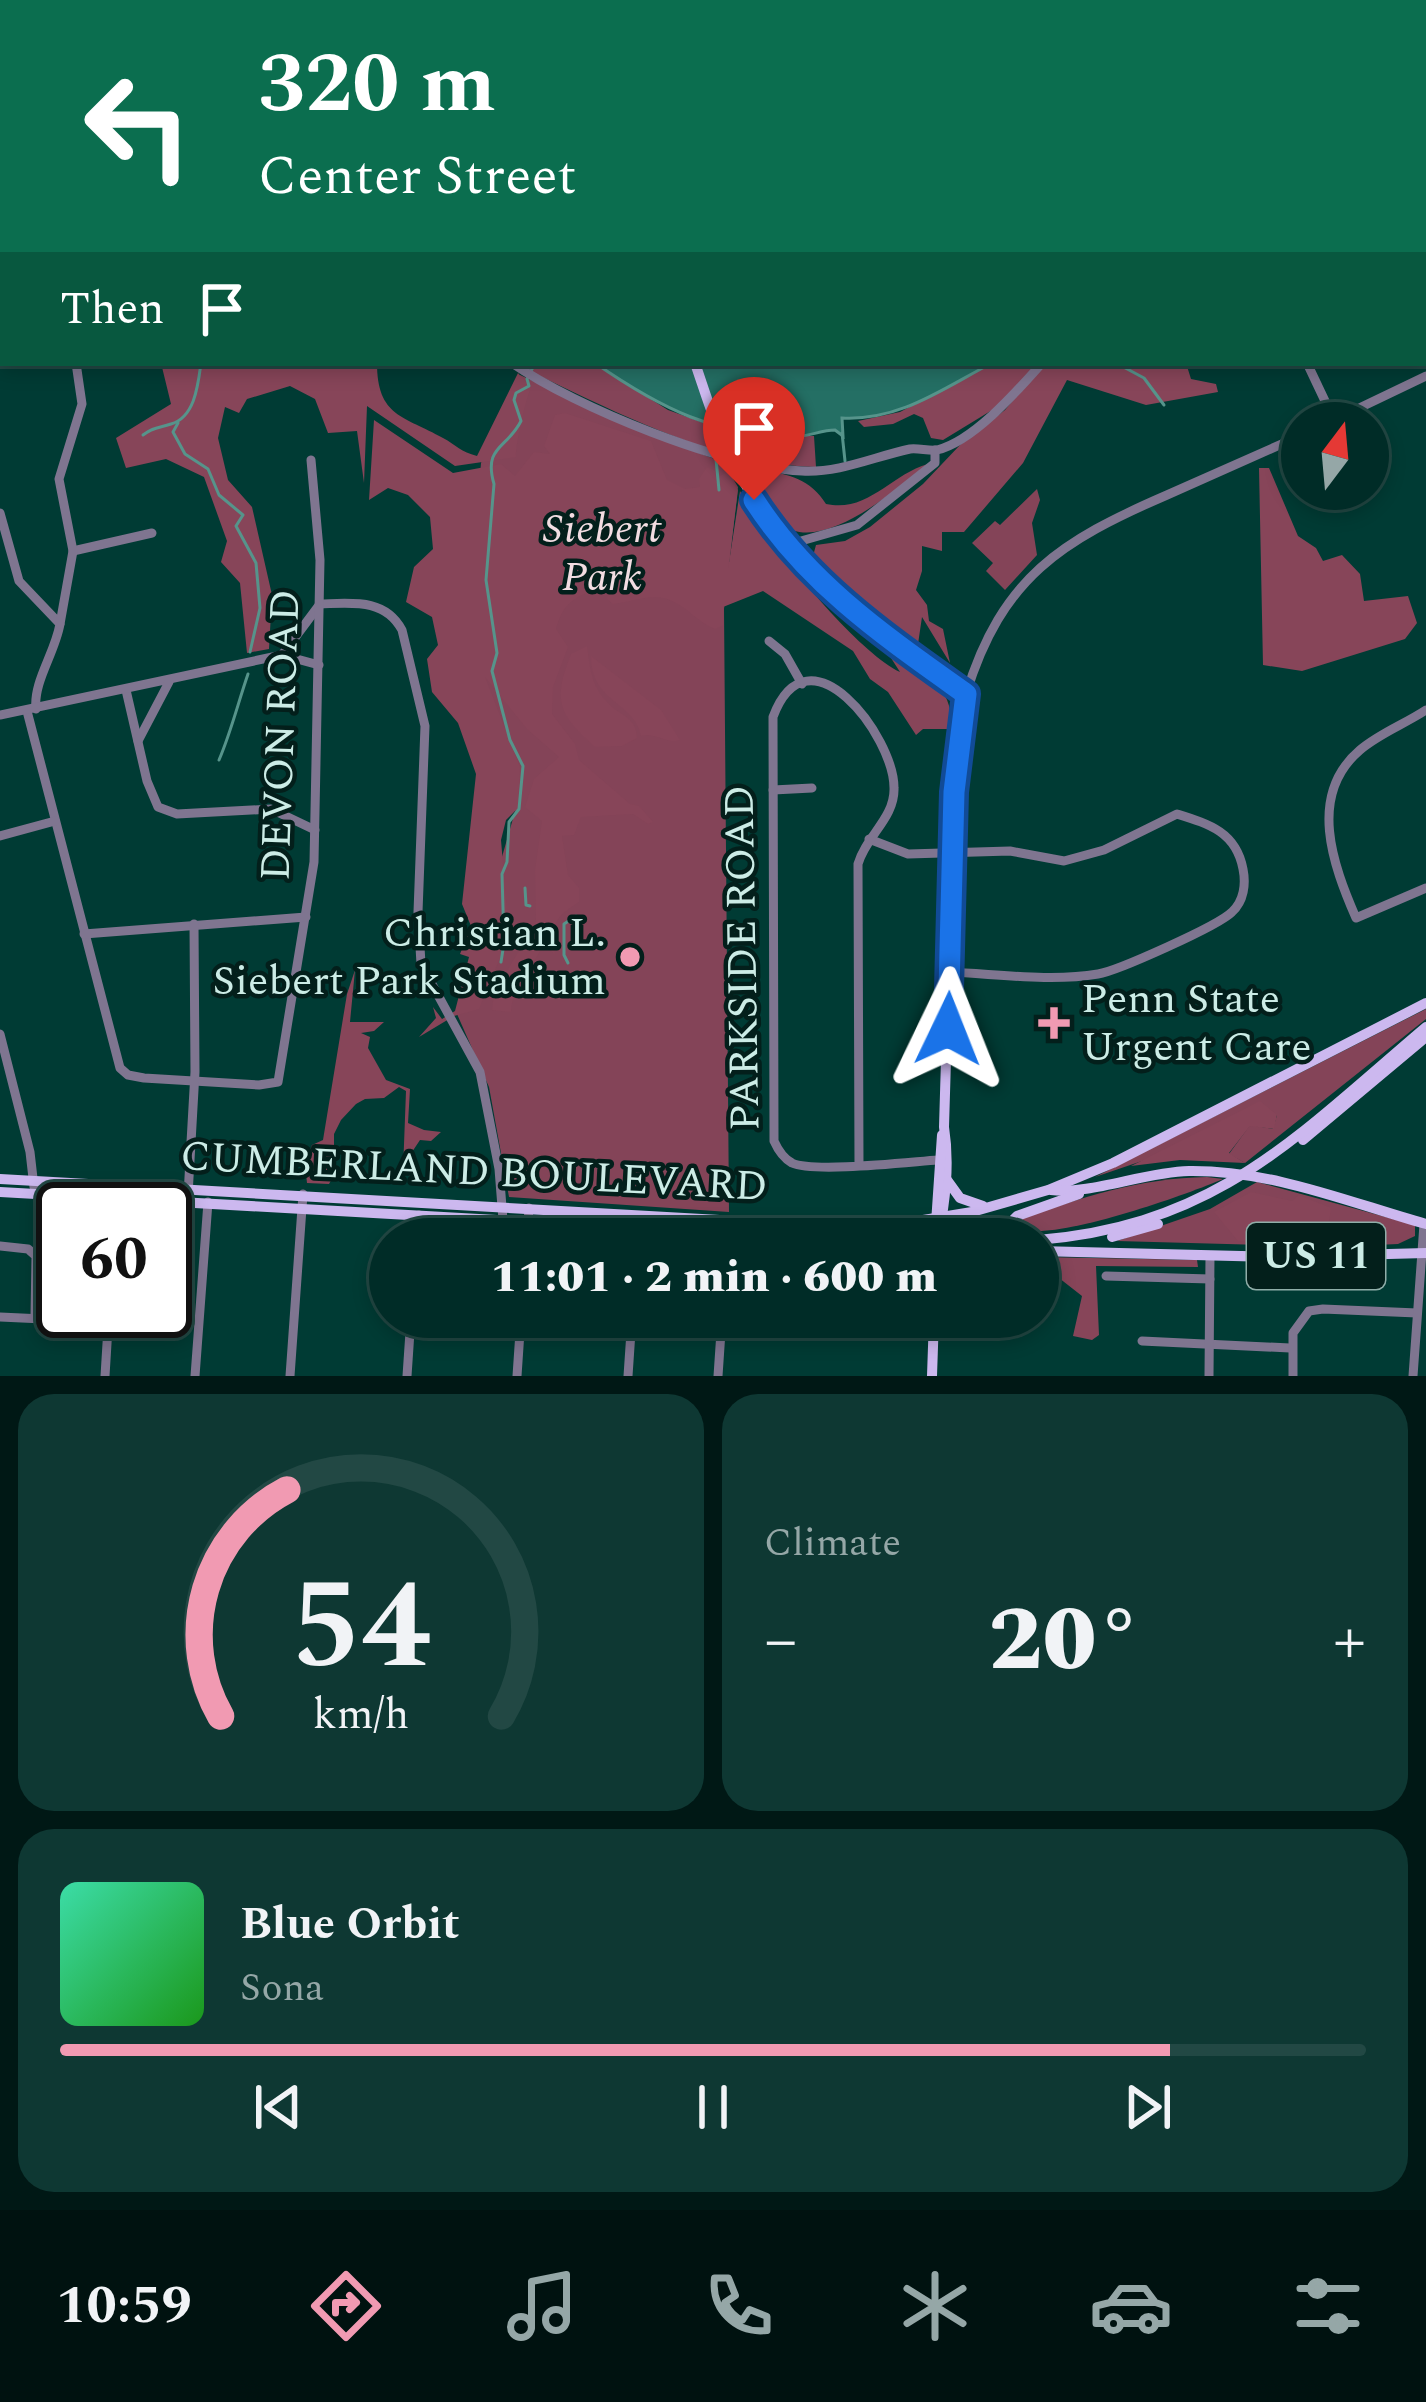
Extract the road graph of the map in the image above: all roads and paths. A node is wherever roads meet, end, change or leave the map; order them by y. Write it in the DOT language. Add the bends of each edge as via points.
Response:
graph roads {
  1 [pos="76,366"];
  2 [pos="516,366"];
  3 [pos="696,366"];
  4 [pos="1039,366"];
  5 [pos="1308,366"];
  6 [pos="1426,376"];
  7 [pos="1323,402"];
  8 [pos="1372,402"];
  9 [pos="1281,444"];
  10 [pos="935,450"];
  11 [pos="311,460"];
  12 [pos="0,513"];
  13 [pos="152,533"];
  14 [pos="787,545"];
  15 [pos="73,551"];
  16 [pos="320,604"];
  17 [pos="60,624"];
  18 [pos="769,641"];
  19 [pos="282,655"];
  20 [pos="319,665"];
  21 [pos="170,681"];
  22 [pos="802,684"];
  23 [pos="126,690"];
  24 [pos="966,694"];
  25 [pos="31,710"];
  26 [pos="1426,710"];
  27 [pos="0,715"];
  28 [pos="138,741"];
  29 [pos="812,788"];
  30 [pos="773,790"];
  31 [pos="55,821"];
  32 [pos="315,830"];
  33 [pos="0,836"];
  34 [pos="869,839"];
  35 [pos="953,854"];
  36 [pos="1426,888"];
  37 [pos="306,916"];
  38 [pos="194,924"];
  39 [pos="84,934"];
  40 [pos="949,972"];
  41 [pos="1426,1003"];
  42 [pos="1426,1027"];
  43 [pos="0,1034"];
  44 [pos="1426,1037"];
  45 [pos="194,1081"];
  46 [pos="944,1127"];
  47 [pos="938,1160"];
  48 [pos="859,1164"];
  49 [pos="946,1174"];
  50 [pos="0,1179"];
  51 [pos="189,1182"];
  52 [pos="1110,1182"];
  53 [pos="34,1185"];
  54 [pos="1048,1190"];
  55 [pos="0,1192"];
  56 [pos="192,1194"];
  57 [pos="192,1196"];
  58 [pos="303,1201"];
  59 [pos="208,1202"];
  60 [pos="993,1207"];
  61 [pos="503,1213"];
  62 [pos="648,1214"];
  63 [pos="418,1215"];
  64 [pos="529,1215"];
  65 [pos="418,1218"];
  66 [pos="529,1218"];
  67 [pos="548,1218"];
  68 [pos="638,1218"];
  69 [pos="713,1218"];
  70 [pos="942,1218"];
  71 [pos="944,1218"];
  72 [pos="970,1218"];
  73 [pos="1015,1218"];
  74 [pos="1425,1224"];
  75 [pos="1059,1241"];
  76 [pos="1059,1243"];
  77 [pos="0,1246"];
  78 [pos="1059,1247"];
  79 [pos="1424,1253"];
  80 [pos="1210,1256"];
  81 [pos="1106,1276"];
  82 [pos="1210,1279"];
  83 [pos="1417,1313"];
  84 [pos="0,1317"];
  85 [pos="35,1317"];
  86 [pos="107,1338"];
  87 [pos="410,1338"];
  88 [pos="520,1338"];
  89 [pos="631,1338"];
  90 [pos="721,1338"];
  91 [pos="933,1338"];
  92 [pos="1142,1341"];
  93 [pos="1209,1344"];
  94 [pos="1290,1348"];
  95 [pos="105,1376"];
  96 [pos="195,1376"];
  97 [pos="290,1376"];
  98 [pos="407,1376"];
  99 [pos="517,1376"];
  100 [pos="628,1376"];
  101 [pos="718,1376"];
  102 [pos="932,1376"];
  103 [pos="1209,1376"];
  104 [pos="1292,1376"];
  105 [pos="1413,1376"];
  1 -- 15 [label="street" via="82,404 59,479"];
  2 -- 10 [label="street" via="662,435 743,462 819,471"];
  3 -- 14 [label="main road" via="729,455"];
  4 -- 10 [label="street" via="1004,407"];
  5 -- 7 [label="street"];
  6 -- 8 [label="street"];
  9 -- 24 [label="street" via="1060,549 1010,601"];
  10 -- 14 [label="street" via="934,463 857,525"];
  11 -- 16 [label="street, DEVON ROAD"];
  12 -- 17 [label="street" via="19,580"];
  13 -- 15 [label="street"];
  14 -- 24 [label="main road" via="850,610"];
  15 -- 17 [label="street"];
  16 -- 19 [label="street"];
  16 -- 20 [label="street, DEVON ROAD"];
  16 -- 61 [label="street" via="380,607 405,640 424,726 418,951 480,1072"];
  17 -- 25 [label="street"];
  18 -- 22 [label="street"];
  19 -- 20 [label="street"];
  19 -- 21 [label="street"];
  20 -- 32 [label="street, DEVON ROAD"];
  21 -- 23 [label="street"];
  21 -- 28 [label="street"];
  22 -- 30 [label="street, PARKSIDE ROAD" via="772,717"];
  22 -- 34 [label="street" via="824,682 844,692 891,765 892,803"];
  23 -- 25 [label="street"];
  23 -- 28 [label="street"];
  24 -- 35 [label="main road"];
  25 -- 27 [label="street"];
  25 -- 31 [label="street"];
  26 -- 36 [label="street" via="1361,748 1337,781 1330,808 1330,846 1356,918"];
  28 -- 32 [label="street" via="150,792 164,811 271,809"];
  29 -- 30 [label="street"];
  30 -- 48 [label="street, PARKSIDE ROAD" via="774,1141 797,1165"];
  31 -- 33 [label="street"];
  31 -- 39 [label="street"];
  32 -- 37 [label="street, DEVON ROAD"];
  34 -- 35 [label="street" via="902,854"];
  34 -- 48 [label="street" via="858,872"];
  35 -- 40 [label="main road"];
  35 -- 40 [label="street" via="1010,850 1072,860 1177,814 1226,834 1242,863 1244,890 1224,918 1102,974"];
  37 -- 38 [label="street"];
  37 -- 45 [label="street, DEVON ROAD" via="278,1082"];
  38 -- 39 [label="street"];
  38 -- 45 [label="street"];
  39 -- 45 [label="street" via="123,1071"];
  40 -- 46 [label="main road"];
  41 -- 54 [label="main road"];
  42 -- 75 [label="main road" via="1221,1190"];
  43 -- 53 [label="street"];
  44 -- 76 [label="main road" via="1272,1166 1224,1196 1135,1231"];
  45 -- 51 [label="street"];
  46 -- 47 [label="main road"];
  46 -- 49 [label="main road"];
  47 -- 48 [label="street, PARKSIDE ROAD"];
  47 -- 70 [label="main road"];
  49 -- 60 [label="main road" via="961,1198"];
  49 -- 71 [label="main road"];
  50 -- 53 [label="main road, CUMBERLAND BOULEVARD / US 11"];
  52 -- 54 [label="main road, US 11"];
  52 -- 73 [label="main road"];
  52 -- 74 [label="main road, US 11" via="1241,1174"];
  53 -- 55 [label="main road, CUMBERLAND BOULEVARD / US 11"];
  54 -- 60 [label="main road, US 11"];
  56 -- 58 [label="main road, CUMBERLAND BOULEVARD / US 11"];
  57 -- 59 [label="main road, CUMBERLAND BOULEVARD / US 11"];
  58 -- 59 [label="main road, CUMBERLAND BOULEVARD / US 11"];
  58 -- 61 [label="main road, CUMBERLAND BOULEVARD / US 11"];
  58 -- 63 [label="main road, CUMBERLAND BOULEVARD / US 11"];
  58 -- 97 [label="street"];
  59 -- 96 [label="street"];
  60 -- 72 [label="main road, US 11"];
  61 -- 63 [label="main road, CUMBERLAND BOULEVARD / US 11"];
  61 -- 64 [label="main road, CUMBERLAND BOULEVARD / US 11"];
  62 -- 64 [label="main road, CUMBERLAND BOULEVARD / US 11"];
  62 -- 68 [label="main road"];
  62 -- 69 [label="main road, CUMBERLAND BOULEVARD / US 11"];
  63 -- 65 [label="street"];
  64 -- 66 [label="street"];
  64 -- 67 [label="main road, CUMBERLAND BOULEVARD / US 11"];
  74 -- 79 [label="street"];
  77 -- 85 [label="street" via="36,1256"];
  78 -- 80 [label="main road, US 11"];
  79 -- 80 [label="main road, US 11"];
  79 -- 83 [label="street"];
  80 -- 82 [label="street"];
  81 -- 82 [label="street"];
  82 -- 93 [label="street"];
  83 -- 94 [label="street" via="1316,1309 1297,1322"];
  83 -- 105 [label="street"];
  84 -- 85 [label="street"];
  86 -- 95 [label="street"];
  87 -- 98 [label="street"];
  88 -- 99 [label="street"];
  89 -- 100 [label="street"];
  90 -- 101 [label="street"];
  91 -- 102 [label="main road"];
  92 -- 93 [label="street"];
  93 -- 94 [label="street"];
  93 -- 103 [label="street"];
  94 -- 104 [label="street"];
}
